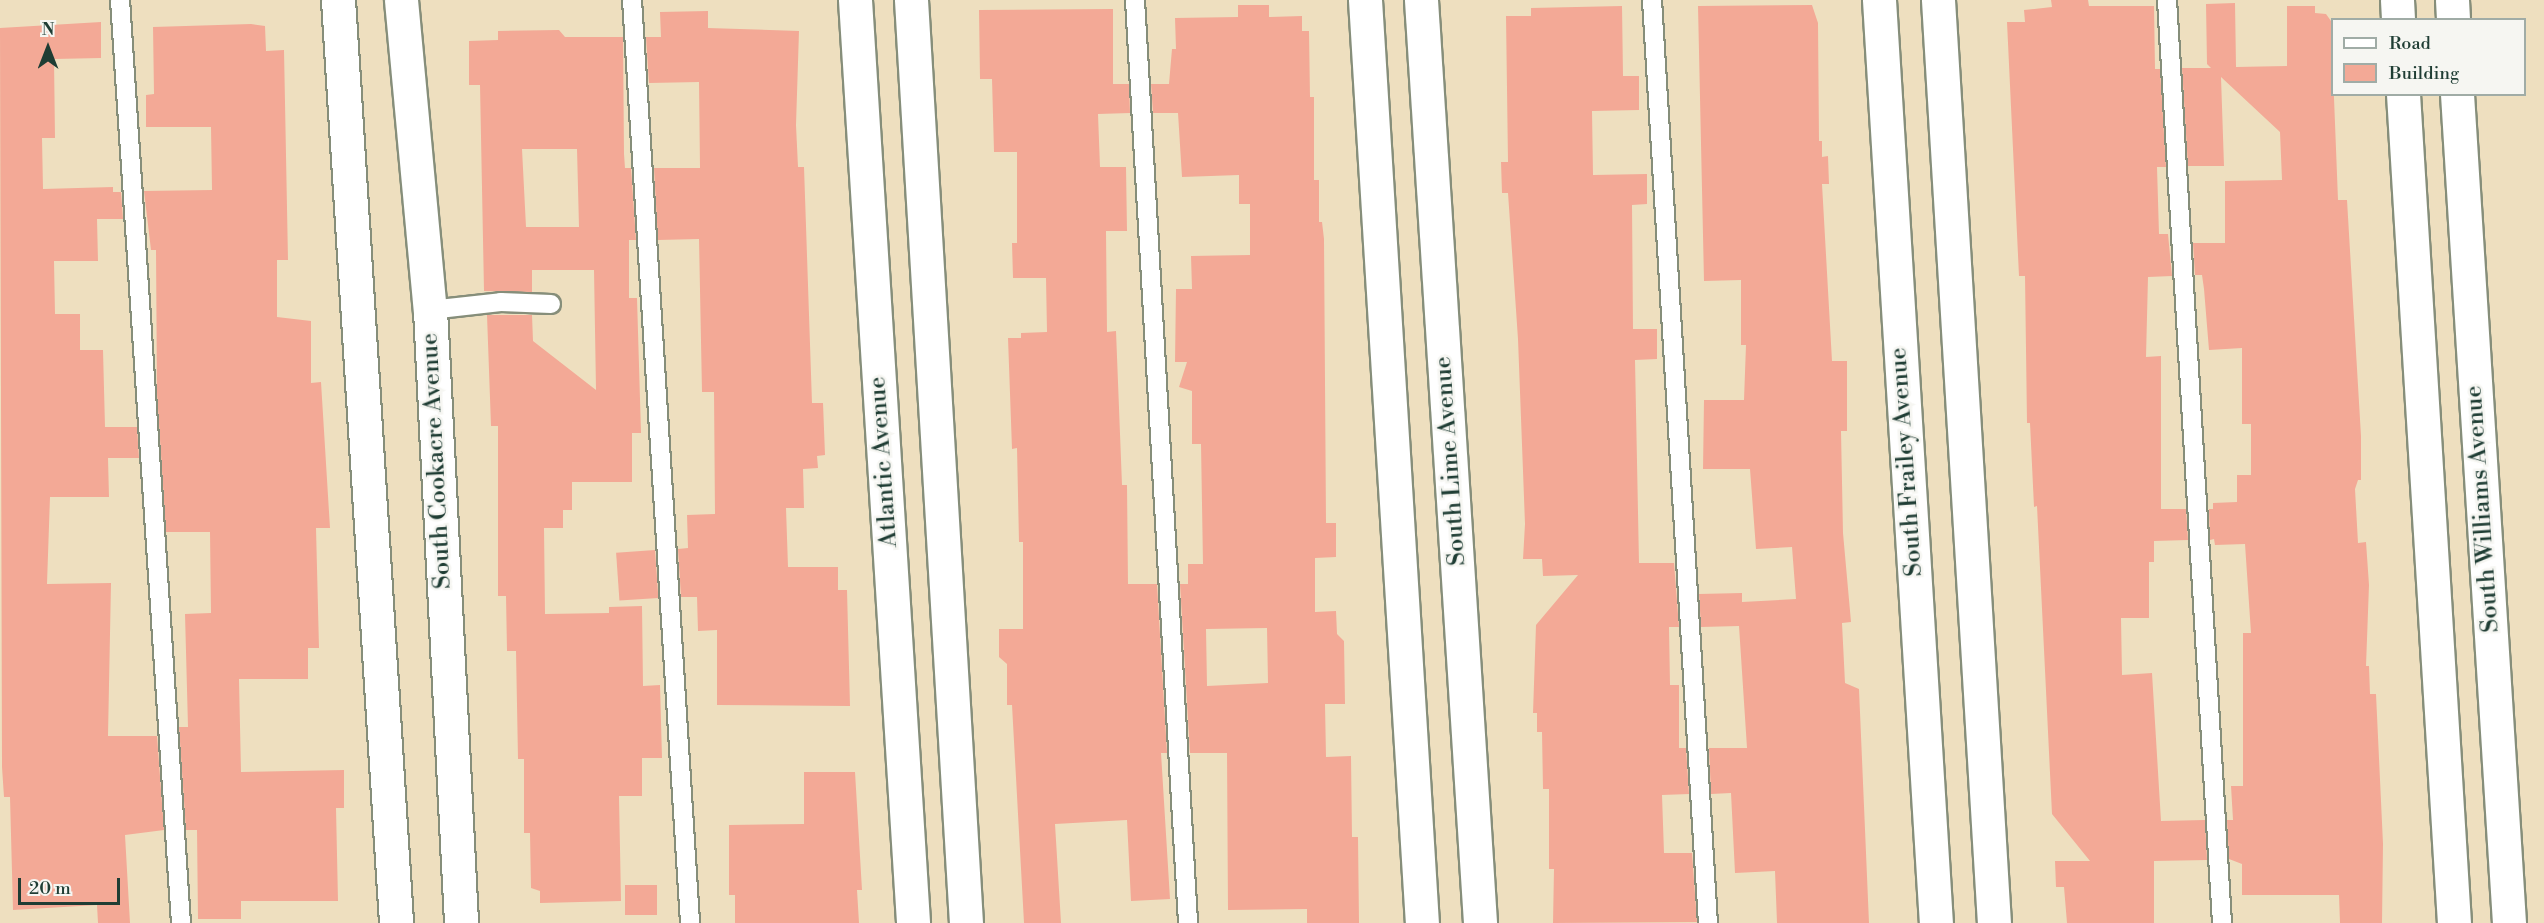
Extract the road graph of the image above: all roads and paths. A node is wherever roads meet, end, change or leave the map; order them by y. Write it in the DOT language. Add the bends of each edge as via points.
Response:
graph roads {
  1 [pos="120,0"];
  2 [pos="338,0"];
  3 [pos="401,0"];
  4 [pos="632,0"];
  5 [pos="855,0"];
  6 [pos="911,0"];
  7 [pos="1135,0"];
  8 [pos="1365,0"];
  9 [pos="1421,0"];
  10 [pos="1652,0"];
  11 [pos="1879,0"];
  12 [pos="1938,0"];
  13 [pos="2167,0"];
  14 [pos="2397,0"];
  15 [pos="2452,0"];
  16 [pos="2398,18"];
  17 [pos="2453,18"];
  18 [pos="2403,96"];
  19 [pos="2457,96"];
  20 [pos="551,304"];
  21 [pos="430,310"];
  22 [pos="181,923"];
  23 [pos="396,923"];
  24 [pos="461,923"];
  25 [pos="690,923"];
  26 [pos="914,923"];
  27 [pos="966,923"];
  28 [pos="1188,923"];
  29 [pos="1422,923"];
  30 [pos="1480,923"];
  31 [pos="1708,923"];
  32 [pos="1936,923"];
  33 [pos="1994,923"];
  34 [pos="2222,923"];
  35 [pos="2454,923"];
  36 [pos="2509,923"];
  1 -- 22 [label="lane"];
  2 -- 23 [label="street"];
  3 -- 21 [label="street, South Cookacre Avenue"];
  4 -- 25 [label="lane"];
  5 -- 26 [label="street, Atlantic Avenue"];
  6 -- 27 [label="street"];
  7 -- 28 [label="lane"];
  8 -- 29 [label="street"];
  9 -- 30 [label="street, South Lime Avenue"];
  10 -- 31 [label="lane"];
  11 -- 32 [label="street, South Frailey Avenue"];
  12 -- 33 [label="street"];
  13 -- 34 [label="lane"];
  14 -- 16 [label="street"];
  15 -- 17 [label="street"];
  18 -- 35 [label="street"];
  19 -- 36 [label="street, South Williams Avenue"];
  20 -- 21 [label="lane" via="501,302"];
  21 -- 24 [label="street, South Cookacre Avenue"];
}
